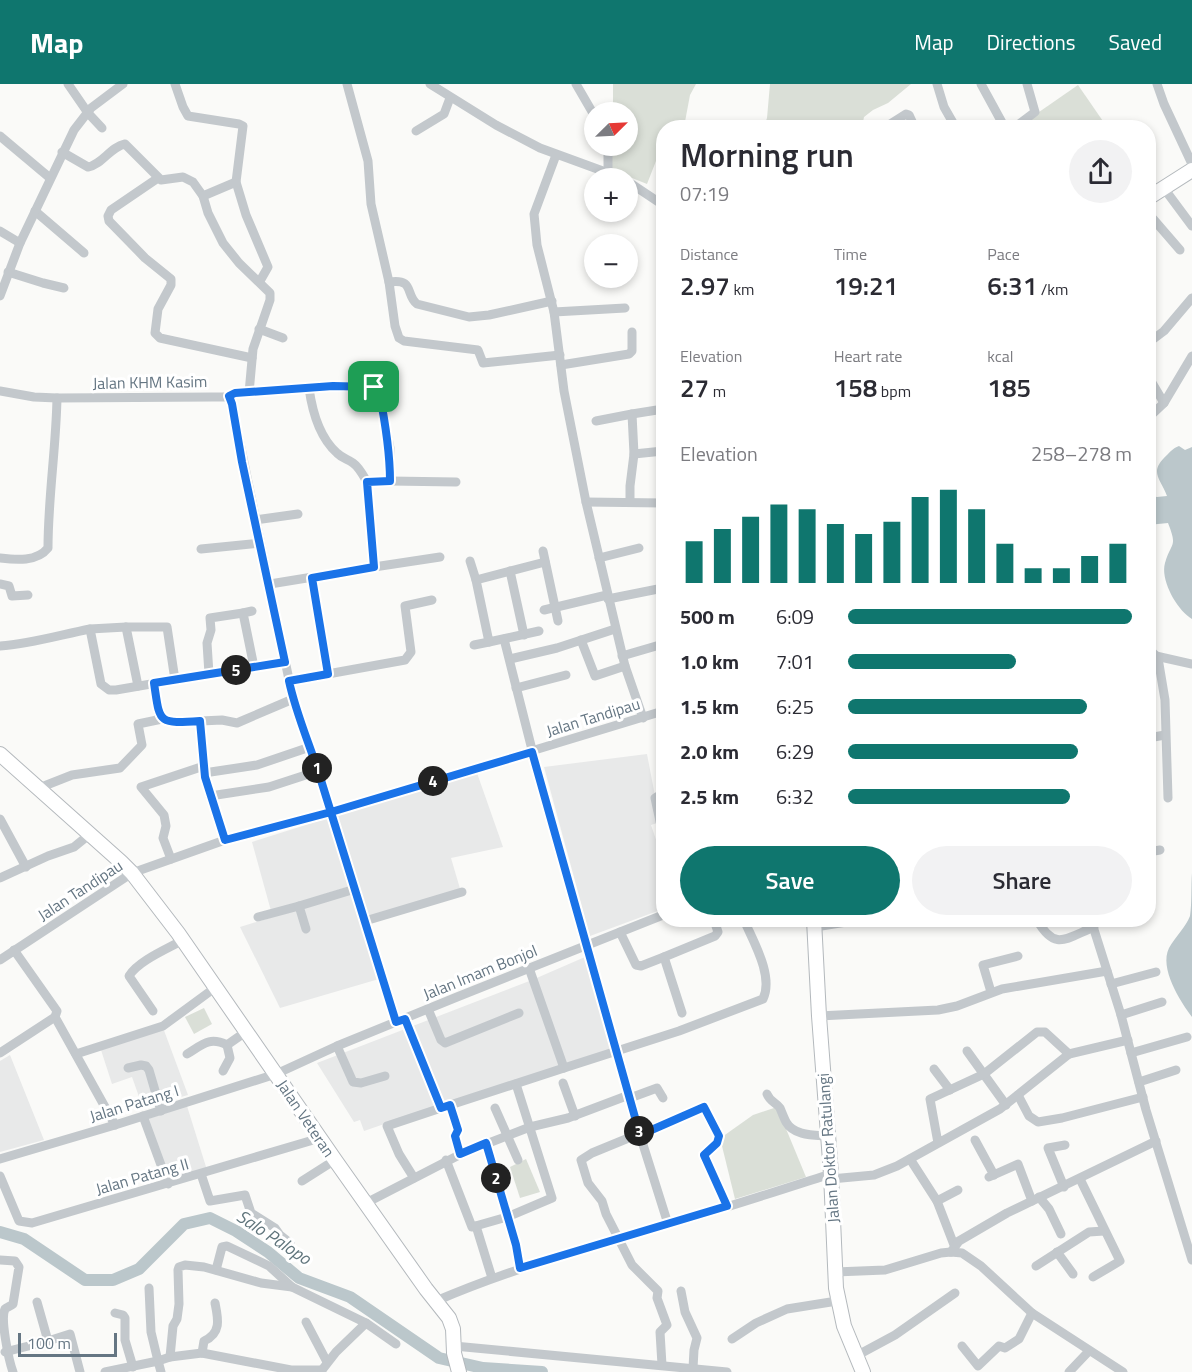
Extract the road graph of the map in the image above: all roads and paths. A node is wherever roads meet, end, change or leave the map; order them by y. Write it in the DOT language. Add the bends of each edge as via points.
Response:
graph roads {
  1 [pos="68,84"];
  2 [pos="123,84"];
  3 [pos="175,84"];
  4 [pos="347,84"];
  5 [pos="430,84"];
  6 [pos="576,84"];
  7 [pos="938,84"];
  8 [pos="981,84"];
  9 [pos="1027,84"];
  10 [pos="1157,84"];
  11 [pos="450,98"];
  12 [pos="586,102"];
  13 [pos="88,113"];
  14 [pos="897,120"];
  15 [pos="911,120"];
  16 [pos="951,120"];
  17 [pos="1001,120"];
  18 [pos="1024,120"];
  19 [pos="102,128"];
  20 [pos="416,131"];
  21 [pos="0,136"];
  22 [pos="62,152"];
  23 [pos="556,155"];
  24 [pos="1192,164"];
  25 [pos="596,168"];
  26 [pos="1192,170"];
  27 [pos="50,178"];
  28 [pos="158,178"];
  29 [pos="236,182"];
  30 [pos="1163,187"];
  31 [pos="638,188"];
  32 [pos="1156,192"];
  33 [pos="203,196"];
  34 [pos="656,200"];
  35 [pos="35,211"];
  36 [pos="1156,222"];
  37 [pos="1192,226"];
  38 [pos="0,231"];
  39 [pos="20,243"];
  40 [pos="1180,250"];
  41 [pos="84,253"];
  42 [pos="5,275"];
  43 [pos="260,281"];
  44 [pos="389,282"];
  45 [pos="64,288"];
  46 [pos="0,296"];
  47 [pos="552,301"];
  48 [pos="1190,304"];
  49 [pos="625,308"];
  50 [pos="554,312"];
  51 [pos="259,330"];
  52 [pos="632,332"];
  53 [pos="1156,337"];
  54 [pos="282,338"];
  55 [pos="1192,356"];
  56 [pos="252,358"];
  57 [pos="561,360"];
  58 [pos="309,388"];
  59 [pos="1156,390"];
  60 [pos="0,391"];
  61 [pos="249,393"];
  62 [pos="57,399"];
  63 [pos="230,400"];
  64 [pos="1164,403"];
  65 [pos="656,410"];
  66 [pos="1156,410"];
  67 [pos="632,414"];
  68 [pos="596,421"];
  69 [pos="656,452"];
  70 [pos="634,454"];
  71 [pos="390,481"];
  72 [pos="367,482"];
  73 [pos="456,482"];
  74 [pos="586,502"];
  75 [pos="630,502"];
  76 [pos="656,503"];
  77 [pos="298,514"];
  78 [pos="255,520"];
  79 [pos="260,543"];
  80 [pos="639,548"];
  81 [pos="201,549"];
  82 [pos="543,550"];
  83 [pos="440,557"];
  84 [pos="0,558"];
  85 [pos="599,558"];
  86 [pos="470,561"];
  87 [pos="545,562"];
  88 [pos="374,567"];
  89 [pos="510,571"];
  90 [pos="312,578"];
  91 [pos="476,580"];
  92 [pos="0,584"];
  93 [pos="270,584"];
  94 [pos="656,589"];
  95 [pos="28,595"];
  96 [pos="608,597"];
  97 [pos="432,600"];
  98 [pos="556,607"];
  99 [pos="544,610"];
  100 [pos="558,621"];
  101 [pos="126,627"];
  102 [pos="90,629"];
  103 [pos="615,629"];
  104 [pos="539,631"];
  105 [pos="524,635"];
  106 [pos="504,639"];
  107 [pos="581,640"];
  108 [pos="489,642"];
  109 [pos="474,645"];
  110 [pos="0,646"];
  111 [pos="656,646"];
  112 [pos="622,656"];
  113 [pos="1156,656"];
  114 [pos="510,659"];
  115 [pos="285,662"];
  116 [pos="1192,664"];
  117 [pos="625,666"];
  118 [pos="254,667"];
  119 [pos="209,674"];
  120 [pos="328,674"];
  121 [pos="566,675"];
  122 [pos="175,680"];
  123 [pos="289,681"];
  124 [pos="154,683"];
  125 [pos="138,686"];
  126 [pos="516,688"];
  127 [pos="293,699"];
  128 [pos="656,713"];
  129 [pos="162,718"];
  130 [pos="643,718"];
  131 [pos="200,721"];
  132 [pos="1165,735"];
  133 [pos="1156,737"];
  134 [pos="310,747"];
  135 [pos="532,752"];
  136 [pos="0,754"];
  137 [pos="204,770"];
  138 [pos="318,771"];
  139 [pos="39,788"];
  140 [pos="210,796"];
  141 [pos="1168,798"];
  142 [pos="331,812"];
  143 [pos="0,819"];
  144 [pos="90,834"];
  145 [pos="225,840"];
  146 [pos="1160,850"];
  147 [pos="1156,851"];
  148 [pos="171,859"];
  149 [pos="26,867"];
  150 [pos="132,873"];
  151 [pos="0,878"];
  152 [pos="355,889"];
  153 [pos="462,892"];
  154 [pos="299,906"];
  155 [pos="258,917"];
  156 [pos="656,918"];
  157 [pos="365,921"];
  158 [pos="716,927"];
  159 [pos="747,927"];
  160 [pos="814,927"];
  161 [pos="1042,927"];
  162 [pos="1086,927"];
  163 [pos="1094,927"];
  164 [pos="306,929"];
  165 [pos="620,932"];
  166 [pos="183,940"];
  167 [pos="586,945"];
  168 [pos="14,950"];
  169 [pos="664,957"];
  170 [pos="1018,957"];
  171 [pos="0,960"];
  172 [pos="529,968"];
  173 [pos="1107,971"];
  174 [pos="1156,972"];
  175 [pos="1111,984"];
  176 [pos="216,987"];
  177 [pos="991,992"];
  178 [pos="1162,1002"];
  179 [pos="428,1009"];
  180 [pos="153,1011"];
  181 [pos="519,1013"];
  182 [pos="682,1013"];
  183 [pos="1121,1015"];
  184 [pos="819,1016"];
  185 [pos="55,1017"];
  186 [pos="401,1020"];
  187 [pos="247,1031"];
  188 [pos="1187,1037"];
  189 [pos="1128,1040"];
  190 [pos="226,1045"];
  191 [pos="338,1046"];
  192 [pos="616,1051"];
  193 [pos="967,1051"];
  194 [pos="0,1053"];
  195 [pos="1131,1053"];
  196 [pos="76,1054"];
  197 [pos="187,1054"];
  198 [pos="1069,1054"];
  199 [pos="128,1068"];
  200 [pos="564,1068"];
  201 [pos="934,1069"];
  202 [pos="1176,1070"];
  203 [pos="223,1071"];
  204 [pos="276,1074"];
  205 [pos="984,1074"];
  206 [pos="385,1076"];
  207 [pos="1139,1082"];
  208 [pos="563,1083"];
  209 [pos="516,1084"];
  210 [pos="950,1090"];
  211 [pos="768,1094"];
  212 [pos="1018,1095"];
  213 [pos="630,1097"];
  214 [pos="1143,1097"];
  215 [pos="663,1098"];
  216 [pos="1006,1104"];
  217 [pos="445,1107"];
  218 [pos="495,1108"];
  219 [pos="161,1111"];
  220 [pos="143,1116"];
  221 [pos="575,1116"];
  222 [pos="115,1125"];
  223 [pos="530,1127"];
  224 [pos="640,1135"];
  225 [pos="507,1136"];
  226 [pos="827,1136"];
  227 [pos="320,1138"];
  228 [pos="975,1140"];
  229 [pos="1156,1141"];
  230 [pos="486,1143"];
  231 [pos="938,1143"];
  232 [pos="1065,1145"];
  233 [pos="460,1154"];
  234 [pos="0,1159"];
  235 [pos="910,1159"];
  236 [pos="335,1160"];
  237 [pos="446,1160"];
  238 [pos="518,1160"];
  239 [pos="201,1174"];
  240 [pos="0,1176"];
  241 [pos="831,1177"];
  242 [pos="414,1178"];
  243 [pos="1080,1179"];
  244 [pos="302,1181"];
  245 [pos="168,1184"];
  246 [pos="1064,1186"];
  247 [pos="958,1190"];
  248 [pos="1036,1199"];
  249 [pos="936,1201"];
  250 [pos="366,1203"];
  251 [pos="727,1206"];
  252 [pos="507,1217"];
  253 [pos="668,1224"];
  254 [pos="476,1226"];
  255 [pos="1104,1230"];
  256 [pos="1061,1234"];
  257 [pos="620,1238"];
  258 [pos="290,1243"];
  259 [pos="952,1248"];
  260 [pos="1057,1252"];
  261 [pos="0,1260"];
  262 [pos="1192,1260"];
  263 [pos="1036,1266"];
  264 [pos="520,1268"];
  265 [pos="216,1270"];
  266 [pos="835,1272"];
  267 [pos="1073,1274"];
  268 [pos="1093,1277"];
  269 [pos="492,1278"];
  270 [pos="292,1287"];
  271 [pos="149,1288"];
  272 [pos="681,1291"];
  273 [pos="955,1293"];
  274 [pos="436,1301"];
  275 [pos="837,1301"];
  276 [pos="37,1302"];
  277 [pos="215,1303"];
  278 [pos="115,1312"];
  279 [pos="1032,1313"];
  280 [pos="306,1322"];
  281 [pos="366,1323"];
  282 [pos="732,1339"];
  283 [pos="48,1341"];
  284 [pos="396,1344"];
  285 [pos="962,1346"];
  286 [pos="454,1349"];
  287 [pos="1089,1351"];
  288 [pos="5,1352"];
  289 [pos="202,1353"];
  290 [pos="856,1356"];
  291 [pos="170,1357"];
  292 [pos="158,1361"];
  293 [pos="662,1365"];
  294 [pos="133,1367"];
  295 [pos="324,1368"];
  296 [pos="693,1368"];
  297 [pos="13,1372"];
  298 [pos="80,1372"];
  299 [pos="105,1372"];
  300 [pos="160,1372"];
  301 [pos="459,1372"];
  302 [pos="727,1372"];
  303 [pos="863,1372"];
  304 [pos="1069,1372"];
  305 [pos="1123,1372"];
  1 -- 13 [label="street"];
  2 -- 13 [label="street"];
  3 -- 29 [label="street" via="188,116 243,126"];
  4 -- 44 [label="street" via="368,161 371,204"];
  5 -- 11 [label="street"];
  6 -- 12 [label="street"];
  7 -- 16 [label="street"];
  8 -- 17 [label="street"];
  9 -- 18 [label="street" via="1035,112"];
  10 -- 24 [label="street"];
  11 -- 20 [label="street" via="444,114"];
  11 -- 23 [label="street"];
  13 -- 19 [label="street"];
  13 -- 22 [label="street"];
  14 -- 15 [label="street" via="906,114"];
  21 -- 27 [label="street"];
  22 -- 27 [label="street"];
  22 -- 28 [label="street" via="88,167 125,144"];
  23 -- 25 [label="street"];
  23 -- 47 [label="street" via="536,204 533,222"];
  26 -- 30 [label="highway"];
  27 -- 35 [label="street"];
  28 -- 33 [label="street" via="190,179"];
  28 -- 56 [label="street" via="108,216 145,258 171,279 158,309 155,333 160,338"];
  29 -- 33 [label="street"];
  29 -- 43 [label="street" via="268,267"];
  30 -- 32 [label="highway"];
  30 -- 37 [label="street"];
  31 -- 34 [label="street"];
  33 -- 43 [label="street" via="223,243"];
  35 -- 39 [label="street"];
  35 -- 41 [label="street"];
  36 -- 40 [label="street"];
  38 -- 39 [label="street"];
  39 -- 42 [label="street"];
  42 -- 45 [label="street"];
  42 -- 46 [label="street"];
  43 -- 51 [label="street" via="271,296"];
  44 -- 47 [label="street" via="408,285 417,304 469,317"];
  44 -- 57 [label="street" via="396,331 401,340 478,350 483,363"];
  47 -- 50 [label="street"];
  48 -- 53 [label="street"];
  49 -- 50 [label="street"];
  50 -- 57 [label="street"];
  51 -- 54 [label="street"];
  51 -- 56 [label="street"];
  52 -- 57 [label="street" via="631,353"];
  55 -- 64 [label="street"];
  56 -- 61 [label="street"];
  57 -- 74 [label="street"];
  58 -- 61 [label="street, Jalan KHM Kasim"];
  58 -- 71 [label="street, Jalan KHM Kasim" via="378,388 390,447"];
  58 -- 72 [label="street" via="315,416 330,447 352,462"];
  59 -- 64 [label="street"];
  60 -- 62 [label="street, Jalan KHM Kasim"];
  61 -- 63 [label="street, Jalan KHM Kasim" via="235,393"];
  62 -- 63 [label="street, Jalan KHM Kasim"];
  62 -- 84 [label="street" via="48,498 48,548 27,559"];
  63 -- 78 [label="street"];
  64 -- 66 [label="street"];
  65 -- 67 [label="street"];
  67 -- 68 [label="street"];
  67 -- 70 [label="street"];
  69 -- 70 [label="street"];
  70 -- 75 [label="street"];
  71 -- 72 [label="street"];
  71 -- 73 [label="street"];
  72 -- 88 [label="street"];
  74 -- 75 [label="street"];
  74 -- 85 [label="street"];
  75 -- 76 [label="street"];
  77 -- 78 [label="street"];
  78 -- 79 [label="street"];
  79 -- 81 [label="street"];
  79 -- 93 [label="street"];
  80 -- 85 [label="street"];
  82 -- 87 [label="street"];
  83 -- 88 [label="street"];
  85 -- 96 [label="street"];
  86 -- 91 [label="street"];
  87 -- 89 [label="street"];
  87 -- 98 [label="street"];
  88 -- 90 [label="street"];
  89 -- 91 [label="street"];
  89 -- 105 [label="street"];
  90 -- 93 [label="street"];
  90 -- 120 [label="street"];
  91 -- 108 [label="street"];
  92 -- 95 [label="street" via="10,587 12,596"];
  93 -- 115 [label="street"];
  94 -- 96 [label="street"];
  96 -- 98 [label="street"];
  96 -- 103 [label="street"];
  97 -- 120 [label="street" via="405,606 411,652 407,658"];
  98 -- 99 [label="street"];
  98 -- 100 [label="street"];
  101 -- 102 [label="street"];
  101 -- 122 [label="street" via="167,627"];
  101 -- 125 [label="street"];
  102 -- 110 [label="street" via="22,645"];
  102 -- 125 [label="street" via="103,686 109,690"];
  103 -- 107 [label="street"];
  103 -- 112 [label="street"];
  104 -- 105 [label="street"];
  105 -- 106 [label="street"];
  106 -- 108 [label="street"];
  106 -- 114 [label="street"];
  107 -- 114 [label="street"];
  107 -- 117 [label="street" via="595,676"];
  108 -- 109 [label="street"];
  111 -- 112 [label="street"];
  112 -- 117 [label="street"];
  113 -- 116 [label="street"];
  113 -- 132 [label="street" via="1165,700"];
  114 -- 126 [label="street"];
  115 -- 118 [label="street"];
  115 -- 123 [label="street"];
  117 -- 130 [label="street"];
  118 -- 119 [label="street"];
  118 -- 119 [label="street" via="248,612 210,618"];
  119 -- 122 [label="street"];
  120 -- 123 [label="street"];
  121 -- 126 [label="street"];
  122 -- 124 [label="street"];
  123 -- 127 [label="street"];
  124 -- 125 [label="street"];
  124 -- 129 [label="street" via="158,714"];
  126 -- 135 [label="street"];
  127 -- 131 [label="street" via="237,723"];
  127 -- 134 [label="street"];
  128 -- 130 [label="street, Jalan Tandipau"];
  129 -- 131 [label="street"];
  129 -- 139 [label="street" via="138,724 142,745 120,768 72,775"];
  130 -- 135 [label="street, Jalan Tandipau"];
  131 -- 137 [label="street"];
  132 -- 133 [label="street"];
  132 -- 141 [label="street"];
  134 -- 137 [label="street" via="257,765"];
  134 -- 138 [label="street"];
  135 -- 142 [label="street, Jalan Tandipau"];
  135 -- 167 [label="street"];
  136 -- 139 [label="highway, Jalan Veteran"];
  137 -- 140 [label="street"];
  137 -- 148 [label="street" via="141,787 164,815 163,838"];
  138 -- 140 [label="street" via="269,787"];
  138 -- 142 [label="street"];
  139 -- 144 [label="highway, Jalan Veteran"];
  140 -- 145 [label="street"];
  142 -- 145 [label="street, Jalan Tandipau"];
  142 -- 152 [label="street"];
  143 -- 149 [label="street"];
  144 -- 149 [label="street" via="76,846"];
  144 -- 150 [label="highway, Jalan Veteran"];
  145 -- 148 [label="street, Jalan Tandipau"];
  146 -- 147 [label="street"];
  148 -- 150 [label="street, Jalan Tandipau"];
  149 -- 151 [label="street"];
  150 -- 166 [label="highway, Jalan Veteran"];
  150 -- 168 [label="street, Jalan Tandipau"];
  152 -- 154 [label="street"];
  152 -- 157 [label="street"];
  153 -- 157 [label="street"];
  154 -- 155 [label="street"];
  154 -- 164 [label="street"];
  156 -- 165 [label="street, Jalan Imam Bonjol"];
  157 -- 186 [label="street"];
  158 -- 169 [label="street" via="715,936"];
  159 -- 192 [label="street" via="765,974 763,999"];
  160 -- 184 [label="highway, Jalan Doktor Ratulangi"];
  161 -- 162 [label="street" via="1054,940"];
  163 -- 173 [label="street"];
  165 -- 167 [label="street, Jalan Imam Bonjol"];
  165 -- 169 [label="street" via="636,964 641,966"];
  166 -- 176 [label="highway, Jalan Veteran"];
  166 -- 180 [label="street" via="150,958 129,976"];
  167 -- 172 [label="street, Jalan Imam Bonjol"];
  167 -- 192 [label="street"];
  168 -- 171 [label="street, Jalan Tandipau"];
  168 -- 185 [label="street" via="57,1011"];
  169 -- 182 [label="street"];
  170 -- 177 [label="street" via="983,965"];
  172 -- 179 [label="street, Jalan Imam Bonjol"];
  172 -- 200 [label="street"];
  173 -- 175 [label="street"];
  173 -- 177 [label="street"];
  174 -- 175 [label="street"];
  175 -- 183 [label="street"];
  176 -- 187 [label="highway, Jalan Veteran"];
  176 -- 196 [label="street" via="162,1026"];
  177 -- 184 [label="street" via="938,1010"];
  178 -- 183 [label="street"];
  179 -- 181 [label="street" via="444,1043"];
  179 -- 186 [label="street, Jalan Imam Bonjol"];
  183 -- 189 [label="street"];
  184 -- 226 [label="highway, Jalan Doktor Ratulangi"];
  185 -- 194 [label="street"];
  185 -- 196 [label="street"];
  186 -- 191 [label="street, Jalan Imam Bonjol"];
  186 -- 217 [label="street"];
  187 -- 190 [label="street"];
  187 -- 204 [label="highway, Jalan Veteran"];
  188 -- 195 [label="street"];
  189 -- 195 [label="street"];
  189 -- 198 [label="street"];
  190 -- 197 [label="street" via="211,1040"];
  190 -- 203 [label="street" via="230,1058"];
  191 -- 204 [label="street, Jalan Imam Bonjol"];
  191 -- 206 [label="street" via="353,1082"];
  192 -- 200 [label="street"];
  192 -- 213 [label="street"];
  193 -- 205 [label="street"];
  195 -- 207 [label="street"];
  196 -- 222 [label="street"];
  198 -- 205 [label="street" via="1045,1032 1037,1032"];
  198 -- 212 [label="street"];
  199 -- 219 [label="street" via="146,1066"];
  200 -- 209 [label="street"];
  201 -- 210 [label="street"];
  202 -- 207 [label="street"];
  204 -- 219 [label="street, Jalan Patang I"];
  204 -- 227 [label="highway, Jalan Veteran"];
  205 -- 210 [label="street"];
  205 -- 216 [label="street"];
  207 -- 214 [label="street"];
  208 -- 221 [label="street"];
  209 -- 217 [label="street"];
  209 -- 223 [label="street"];
  210 -- 231 [label="street" via="930,1101"];
  211 -- 226 [label="street" via="793,1130"];
  212 -- 214 [label="street" via="1029,1116 1038,1122"];
  212 -- 216 [label="street"];
  213 -- 215 [label="street" via="657,1088"];
  213 -- 221 [label="street"];
  213 -- 224 [label="street"];
  214 -- 229 [label="street"];
  216 -- 231 [label="street"];
  217 -- 233 [label="street" via="458,1130 455,1136"];
  217 -- 242 [label="street" via="387,1126"];
  218 -- 225 [label="street"];
  219 -- 220 [label="street, Jalan Patang I"];
  220 -- 222 [label="street, Jalan Patang I"];
  220 -- 245 [label="street"];
  221 -- 223 [label="street"];
  222 -- 234 [label="street, Jalan Patang I"];
  223 -- 225 [label="street"];
  223 -- 252 [label="street" via="553,1198"];
  224 -- 251 [label="street" via="704,1107 719,1136 704,1155"];
  224 -- 253 [label="street"];
  224 -- 257 [label="street" via="581,1160 588,1183"];
  225 -- 230 [label="street"];
  225 -- 238 [label="street"];
  226 -- 241 [label="highway, Jalan Doktor Ratulangi"];
  227 -- 236 [label="highway, Jalan Veteran"];
  227 -- 239 [label="street, Jalan Patang II"];
  228 -- 248 [label="street" via="991,1176 1018,1164"];
  229 -- 243 [label="street"];
  229 -- 262 [label="street"];
  230 -- 233 [label="street"];
  230 -- 252 [label="street"];
  231 -- 235 [label="street"];
  232 -- 246 [label="street" via="1048,1148"];
  233 -- 237 [label="street"];
  235 -- 241 [label="street" via="874,1175"];
  235 -- 249 [label="street"];
  236 -- 244 [label="street"];
  236 -- 250 [label="highway, Jalan Veteran"];
  237 -- 242 [label="street"];
  237 -- 254 [label="street" via="470,1224"];
  239 -- 245 [label="street, Jalan Patang II"];
  239 -- 258 [label="street" via="210,1201 245,1195 251,1213"];
  240 -- 245 [label="street, Jalan Patang II" via="15,1214 26,1223"];
  241 -- 251 [label="street"];
  241 -- 266 [label="highway, Jalan Doktor Ratulangi"];
  242 -- 250 [label="street"];
  243 -- 246 [label="street"];
  243 -- 255 [label="street"];
  246 -- 248 [label="street"];
  247 -- 249 [label="street"];
  248 -- 256 [label="street" via="1049,1209"];
  248 -- 259 [label="street"];
  249 -- 259 [label="street"];
  250 -- 274 [label="highway, Jalan Veteran"];
  251 -- 253 [label="street"];
  252 -- 254 [label="street"];
  252 -- 264 [label="street"];
  253 -- 257 [label="street"];
  254 -- 269 [label="street"];
  255 -- 260 [label="street" via="1089,1232"];
  255 -- 268 [label="street" via="1120,1262"];
  257 -- 264 [label="street"];
  257 -- 293 [label="street" via="635,1269 658,1290 667,1325 660,1332"];
  259 -- 266 [label="street" via="885,1270"];
  259 -- 279 [label="street" via="981,1266"];
  260 -- 263 [label="street"];
  260 -- 267 [label="street"];
  261 -- 288 [label="street" via="15,1261 19,1266 13,1304 3,1311"];
  264 -- 269 [label="street"];
  265 -- 270 [label="street"];
  265 -- 270 [label="street" via="222,1247 227,1246 269,1266"];
  265 -- 291 [label="street" via="179,1267 179,1304"];
  266 -- 275 [label="highway, Jalan Doktor Ratulangi"];
  269 -- 274 [label="street"];
  270 -- 281 [label="street"];
  271 -- 292 [label="street" via="151,1332"];
  272 -- 296 [label="street" via="697,1338"];
  273 -- 290 [label="street" via="895,1335"];
  274 -- 286 [label="highway, Jalan Veteran" via="452,1324"];
  275 -- 282 [label="street" via="787,1309"];
  275 -- 290 [label="highway, Jalan Doktor Ratulangi"];
  276 -- 283 [label="street"];
  277 -- 289 [label="street" via="218,1324 211,1338 204,1341"];
  278 -- 294 [label="street" via="125,1318 125,1340"];
  279 -- 285 [label="street" via="1019,1339 1005,1348 999,1346 978,1366"];
  279 -- 287 [label="street"];
  280 -- 295 [label="street"];
  281 -- 284 [label="street"];
  281 -- 295 [label="street"];
  283 -- 288 [label="street"];
  283 -- 298 [label="street" via="70,1334"];
  286 -- 293 [label="street"];
  286 -- 301 [label="highway, Jalan Veteran"];
  287 -- 304 [label="street"];
  287 -- 305 [label="street"];
  288 -- 297 [label="street"];
  289 -- 291 [label="street"];
  289 -- 295 [label="street" via="291,1370"];
  290 -- 303 [label="highway, Jalan Doktor Ratulangi"];
  291 -- 292 [label="street"];
  292 -- 294 [label="street"];
  292 -- 300 [label="street"];
  293 -- 296 [label="street"];
  294 -- 299 [label="street"];
  296 -- 302 [label="street"];
}
